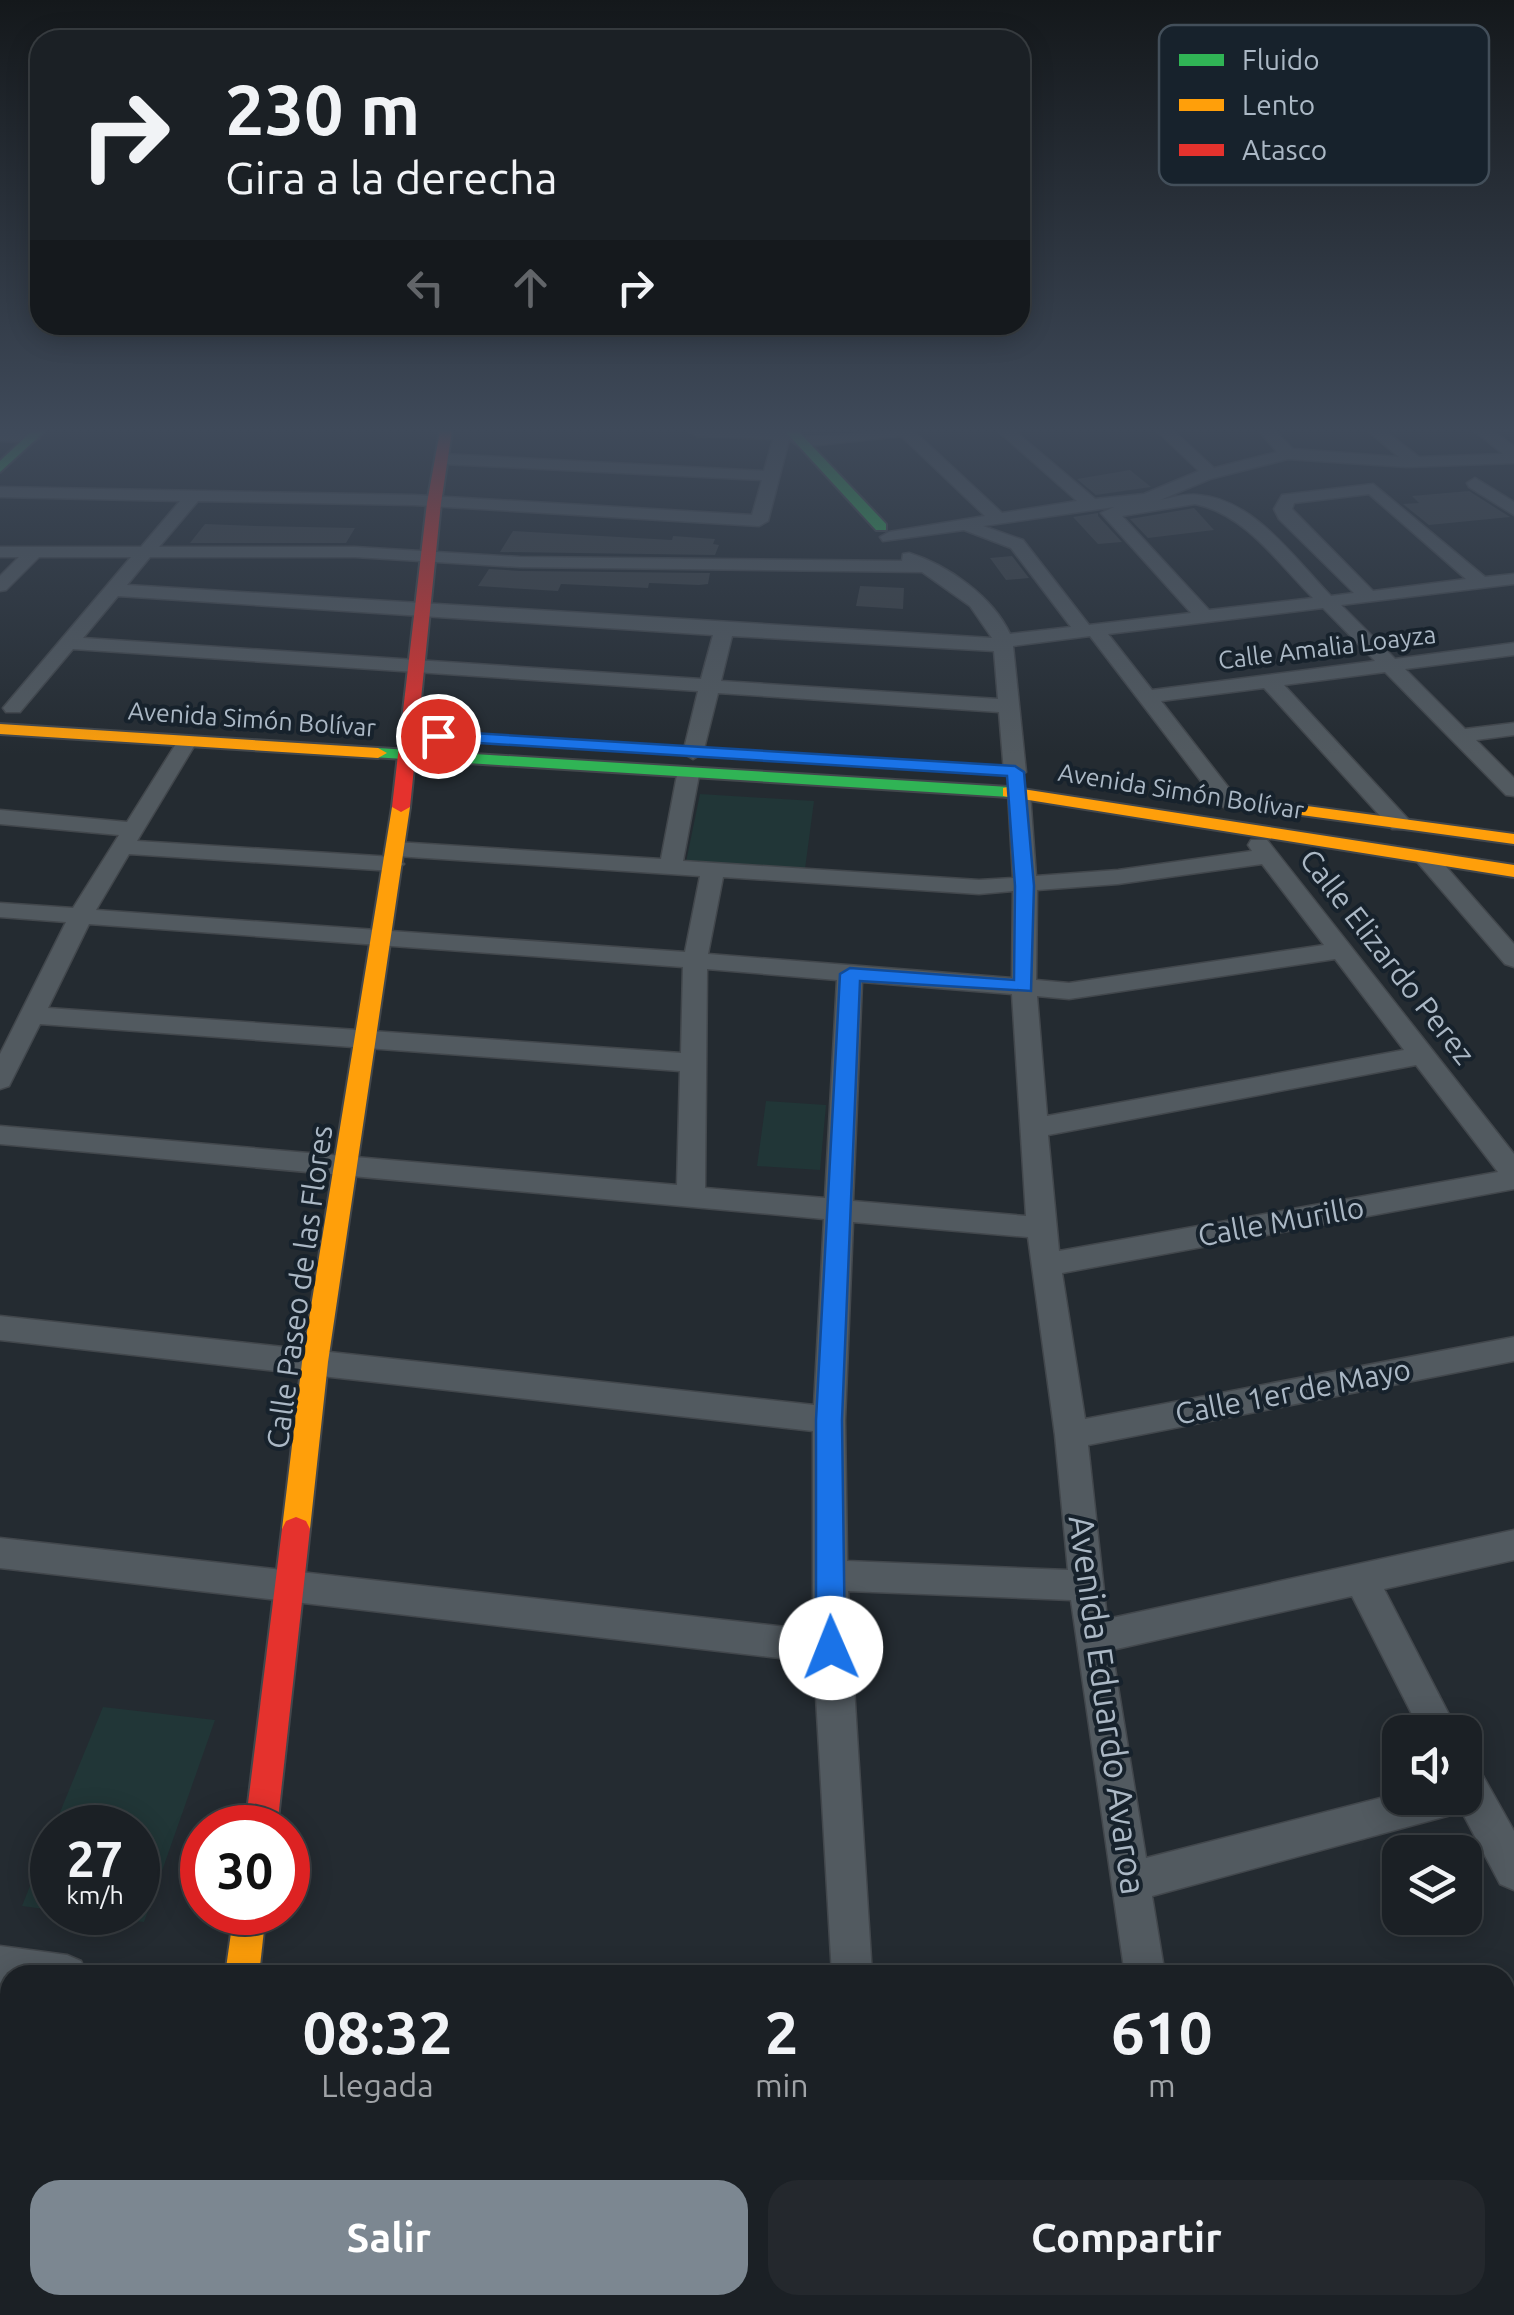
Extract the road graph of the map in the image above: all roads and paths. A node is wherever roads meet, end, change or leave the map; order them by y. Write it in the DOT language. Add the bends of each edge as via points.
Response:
graph roads {
  1 [pos="158,539"];
  2 [pos="430,539"];
  3 [pos="891,539"];
  4 [pos="1002,539"];
  5 [pos="1134,539"];
  6 [pos="1262,539"];
  7 [pos="1310,539"];
  8 [pos="1430,539"];
  9 [pos="150,549"];
  10 [pos="0,552"];
  11 [pos="33,552"];
  12 [pos="428,556"];
  13 [pos="925,566"];
  14 [pos="1514,579"];
  15 [pos="1481,583"];
  16 [pos="0,586"];
  17 [pos="116,590"];
  18 [pos="1369,597"];
  19 [pos="1328,602"];
  20 [pos="424,610"];
  21 [pos="1204,616"];
  22 [pos="724,630"];
  23 [pos="1089,630"];
  24 [pos="1003,640"];
  25 [pos="70,643"];
  26 [pos="1514,649"];
  27 [pos="1388,664"];
  28 [pos="416,667"];
  29 [pos="1268,680"];
  30 [pos="708,687"];
  31 [pos="1146,697"];
  32 [pos="1008,706"];
  33 [pos="7,708"];
  34 [pos="1514,729"];
  35 [pos="0,730"];
  36 [pos="1460,736"];
  37 [pos="186,743"];
  38 [pos="406,745"];
  39 [pos="691,764"];
  40 [pos="1017,782"];
  41 [pos="1131,787"];
  42 [pos="1514,790"];
  43 [pos="1189,795"];
  44 [pos="1228,800"];
  45 [pos="0,817"];
  46 [pos="1400,824"];
  47 [pos="1246,827"];
  48 [pos="125,838"];
  49 [pos="1514,840"];
  50 [pos="1268,856"];
  51 [pos="395,857"];
  52 [pos="1426,858"];
  53 [pos="671,867"];
  54 [pos="713,868"];
  55 [pos="1514,871"];
  56 [pos="1024,886"];
  57 [pos="0,910"];
  58 [pos="80,915"];
  59 [pos="382,938"];
  60 [pos="1338,951"];
  61 [pos="695,960"];
  62 [pos="1514,960"];
  63 [pos="850,974"];
  64 [pos="1024,987"];
  65 [pos="32,1015"];
  66 [pos="368,1040"];
  67 [pos="1422,1055"];
  68 [pos="694,1062"];
  69 [pos="0,1080"];
  70 [pos="1035,1128"];
  71 [pos="0,1135"];
  72 [pos="347,1163"];
  73 [pos="1514,1176"];
  74 [pos="692,1195"];
  75 [pos="839,1209"];
  76 [pos="1041,1228"];
  77 [pos="1048,1264"];
  78 [pos="0,1328"];
  79 [pos="1514,1349"];
  80 [pos="315,1362"];
  81 [pos="829,1420"];
  82 [pos="1071,1435"];
  83 [pos="1514,1544"];
  84 [pos="0,1553"];
  85 [pos="829,1575"];
  86 [pos="1361,1579"];
  87 [pos="1088,1586"];
  88 [pos="292,1588"];
  89 [pos="1092,1638"];
  90 [pos="831,1648"];
  91 [pos="1431,1715"];
  92 [pos="264,1805"];
  93 [pos="1382,1813"];
  94 [pos="1478,1815"];
  95 [pos="1514,1870"];
  96 [pos="1130,1882"];
  97 [pos="247,1935"];
  98 [pos="243,1965"];
  99 [pos="851,1965"];
  100 [pos="1143,1965"];
  1 -- 9 [label="street"];
  2 -- 12 [label="street, Calle Paseo de las Flores"];
  3 -- 13 [label="street"];
  4 -- 23 [label="street" via="1017,544"];
  5 -- 21 [label="street"];
  6 -- 19 [label="street"];
  7 -- 18 [label="street"];
  8 -- 15 [label="street"];
  9 -- 11 [label="street"];
  9 -- 12 [label="street"];
  9 -- 17 [label="street"];
  10 -- 11 [label="street"];
  11 -- 16 [label="street"];
  12 -- 13 [label="street"];
  12 -- 20 [label="street, Calle Paseo de las Flores"];
  13 -- 24 [label="street" via="996,620"];
  14 -- 15 [label="street"];
  15 -- 18 [label="street"];
  17 -- 20 [label="street"];
  17 -- 25 [label="street"];
  18 -- 19 [label="street"];
  19 -- 21 [label="street"];
  19 -- 27 [label="street"];
  20 -- 22 [label="street"];
  20 -- 28 [label="street, Calle Paseo de las Flores"];
  21 -- 23 [label="street"];
  22 -- 24 [label="street" via="988,647"];
  22 -- 30 [label="street"];
  23 -- 24 [label="street"];
  23 -- 31 [label="street"];
  24 -- 32 [label="street, Avenida Eduardo Avaroa"];
  25 -- 28 [label="street"];
  25 -- 33 [label="street"];
  26 -- 27 [label="street, Calle Amalia Loayza"];
  27 -- 29 [label="street, Calle Amalia Loayza"];
  27 -- 36 [label="street"];
  28 -- 30 [label="street"];
  28 -- 38 [label="street, Calle Paseo de las Flores"];
  29 -- 31 [label="street, Calle Amalia Loayza"];
  29 -- 46 [label="street"];
  30 -- 32 [label="street"];
  30 -- 39 [label="street"];
  31 -- 44 [label="street"];
  32 -- 40 [label="street, Avenida Eduardo Avaroa"];
  33 -- 38 [label="street, Avenida Simón Bolívar"];
  34 -- 36 [label="street"];
  35 -- 37 [label="street, Avenida Simón Bolívar"];
  36 -- 42 [label="street"];
  37 -- 38 [label="street, Avenida Simón Bolívar"];
  37 -- 48 [label="street"];
  38 -- 39 [label="street, Avenida Simón Bolívar"];
  38 -- 51 [label="street, Calle Paseo de las Flores"];
  39 -- 40 [label="street, Avenida Simón Bolívar"];
  39 -- 53 [label="street"];
  40 -- 41 [label="street, Avenida Simón Bolívar"];
  40 -- 47 [label="street, Avenida Simón Bolívar"];
  40 -- 56 [label="street, Avenida Eduardo Avaroa"];
  43 -- 44 [label="street, Avenida Simón Bolívar"];
  44 -- 46 [label="street, Avenida Simón Bolívar"];
  45 -- 48 [label="street"];
  46 -- 49 [label="street, Avenida Simón Bolívar"];
  47 -- 50 [label="street, Calle Elizardo Perez"];
  47 -- 52 [label="street, Avenida Simón Bolívar"];
  48 -- 51 [label="street"];
  48 -- 58 [label="street"];
  50 -- 56 [label="street"];
  50 -- 60 [label="street, Calle Elizardo Perez"];
  51 -- 53 [label="street"];
  51 -- 59 [label="street, Calle Paseo de las Flores"];
  52 -- 55 [label="street, Avenida Simón Bolívar"];
  52 -- 62 [label="street"];
  53 -- 54 [label="street"];
  54 -- 56 [label="street"];
  54 -- 61 [label="street"];
  56 -- 64 [label="street, Avenida Eduardo Avaroa"];
  57 -- 58 [label="street"];
  58 -- 59 [label="street"];
  58 -- 65 [label="street"];
  59 -- 61 [label="street"];
  59 -- 66 [label="street, Calle Paseo de las Flores"];
  60 -- 64 [label="street" via="1070,991"];
  60 -- 67 [label="street, Calle Elizardo Perez"];
  61 -- 63 [label="street"];
  61 -- 68 [label="street"];
  63 -- 64 [label="street"];
  63 -- 75 [label="street"];
  64 -- 70 [label="street, Avenida Eduardo Avaroa"];
  65 -- 66 [label="street"];
  65 -- 69 [label="street"];
  66 -- 68 [label="street"];
  66 -- 72 [label="street, Calle Paseo de las Flores"];
  67 -- 70 [label="street"];
  67 -- 73 [label="street, Calle Elizardo Perez"];
  68 -- 74 [label="street"];
  70 -- 76 [label="street, Avenida Eduardo Avaroa"];
  71 -- 72 [label="street"];
  72 -- 74 [label="street"];
  72 -- 80 [label="street, Calle Paseo de las Flores"];
  73 -- 77 [label="street, Calle Murillo"];
  74 -- 75 [label="street"];
  75 -- 76 [label="street"];
  75 -- 81 [label="street"];
  76 -- 77 [label="street, Avenida Eduardo Avaroa"];
  77 -- 82 [label="street, Avenida Eduardo Avaroa"];
  78 -- 80 [label="street"];
  79 -- 82 [label="street, Calle 1er de Mayo"];
  80 -- 81 [label="street"];
  80 -- 88 [label="street, Calle Paseo de las Flores"];
  81 -- 85 [label="street"];
  82 -- 87 [label="street, Avenida Eduardo Avaroa"];
  83 -- 86 [label="street"];
  84 -- 88 [label="street"];
  85 -- 87 [label="street"];
  85 -- 90 [label="street"];
  86 -- 89 [label="street"];
  86 -- 91 [label="street"];
  87 -- 89 [label="street, Avenida Eduardo Avaroa"];
  88 -- 90 [label="street"];
  88 -- 92 [label="street, Calle Paseo de las Flores"];
  89 -- 96 [label="street, Avenida Eduardo Avaroa"];
  90 -- 99 [label="street"];
  93 -- 96 [label="street"];
  94 -- 95 [label="street"];
  96 -- 100 [label="street, Avenida Eduardo Avaroa"];
  97 -- 98 [label="street"];
}
